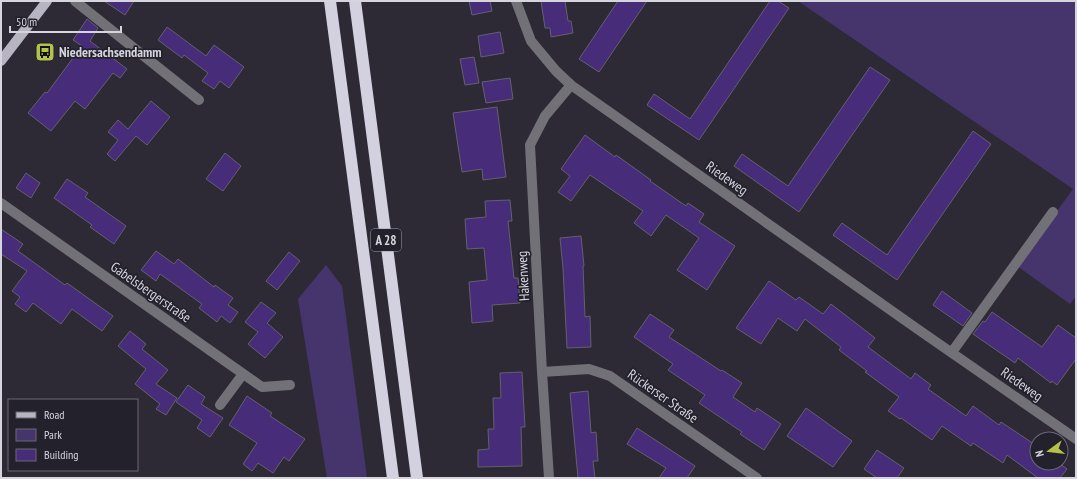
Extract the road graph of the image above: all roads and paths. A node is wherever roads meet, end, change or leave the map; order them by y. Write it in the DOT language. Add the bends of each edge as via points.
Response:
graph roads {
  1 [pos="47,1"];
  2 [pos="75,1"];
  3 [pos="330,1"];
  4 [pos="354,1"];
  5 [pos="516,1"];
  6 [pos="1,61"];
  7 [pos="571,85"];
  8 [pos="199,100"];
  9 [pos="1,203"];
  10 [pos="1053,212"];
  11 [pos="952,352"];
  12 [pos="542,372"];
  13 [pos="243,374"];
  14 [pos="290,385"];
  15 [pos="220,405"];
  16 [pos="1076,439"];
  17 [pos="393,478"];
  18 [pos="418,478"];
  19 [pos="549,478"];
  20 [pos="757,478"];
  1 -- 6 [label="main road"];
  2 -- 8 [label="street"];
  3 -- 17 [label="highway, A 28"];
  4 -- 18 [label="highway, A 28"];
  5 -- 7 [label="street, Riedeweg" via="531,41"];
  7 -- 11 [label="street, Riedeweg"];
  7 -- 12 [label="street, Hakenweg" via="545,116 530,145"];
  9 -- 13 [label="street, Gabelsbergerstraße"];
  10 -- 11 [label="street"];
  11 -- 16 [label="street, Riedeweg"];
  12 -- 19 [label="street, Hakenweg"];
  12 -- 20 [label="street, Rückerser Straße" via="589,369 610,376"];
  13 -- 14 [label="street, Gabelsbergerstraße" via="262,387"];
  13 -- 15 [label="street"];
}
